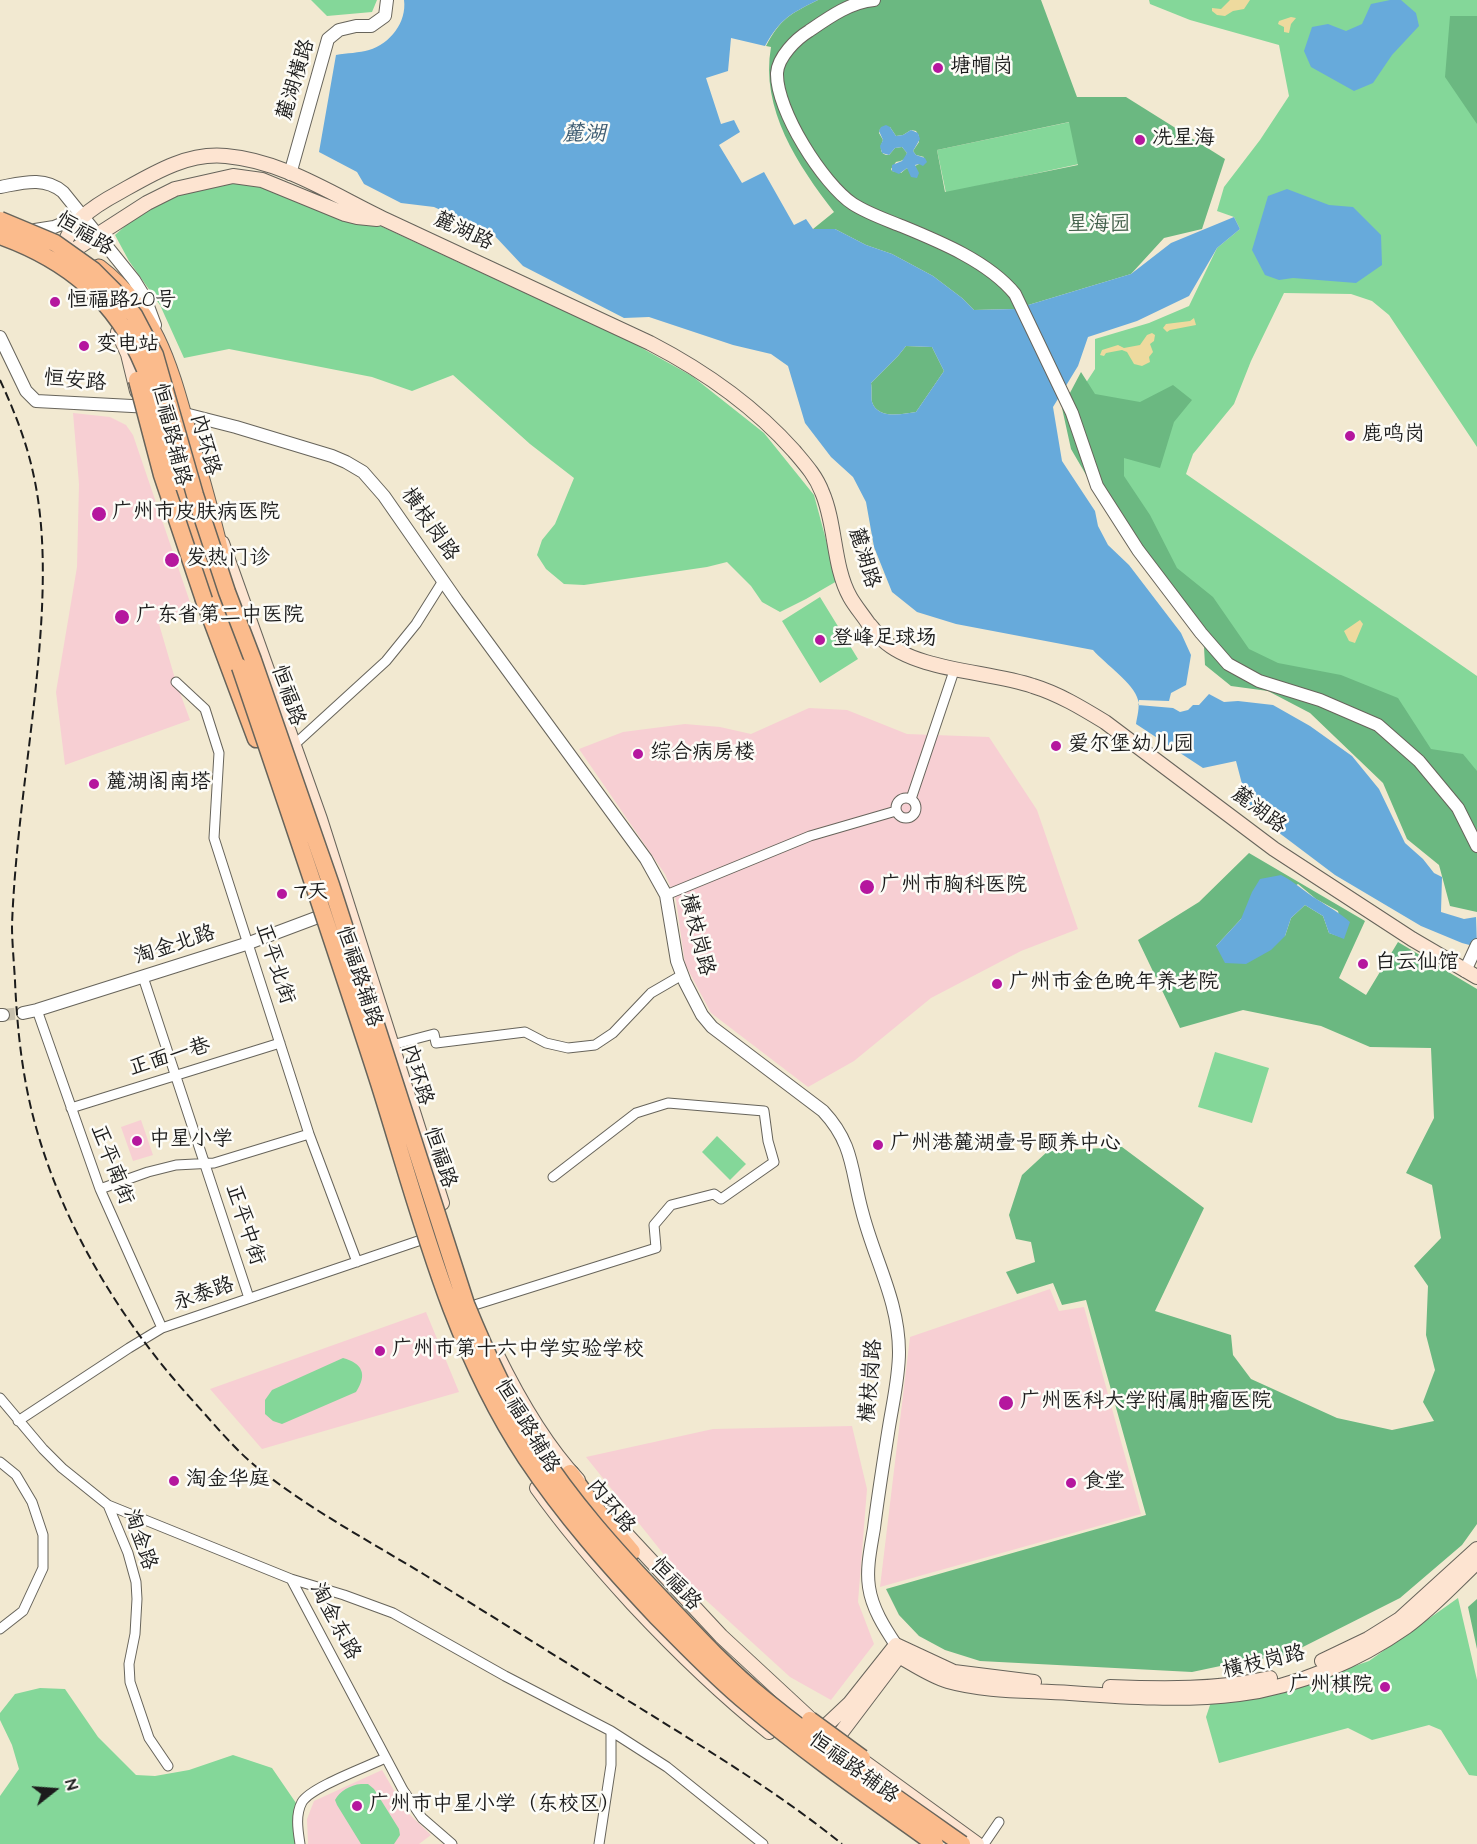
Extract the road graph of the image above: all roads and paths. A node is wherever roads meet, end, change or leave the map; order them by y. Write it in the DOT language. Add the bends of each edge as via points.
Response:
graph roads {
  1 [pos="387,0"];
  2 [pos="874,0"];
  3 [pos="290,174"];
  4 [pos="0,187"];
  5 [pos="71,200"];
  6 [pos="83,215"];
  7 [pos="384,219"];
  8 [pos="0,220"];
  9 [pos="63,223"];
  10 [pos="35,230"];
  11 [pos="0,231"];
  12 [pos="98,234"];
  13 [pos="0,236"];
  14 [pos="0,242"];
  15 [pos="63,254"];
  16 [pos="109,307"];
  17 [pos="0,337"];
  18 [pos="142,345"];
  19 [pos="162,346"];
  20 [pos="127,351"];
  21 [pos="134,379"];
  22 [pos="140,405"];
  23 [pos="118,406"];
  24 [pos="163,409"];
  25 [pos="184,414"];
  26 [pos="210,507"];
  27 [pos="443,581"];
  28 [pos="955,668"];
  29 [pos="176,682"];
  30 [pos="256,739"];
  31 [pos="294,745"];
  32 [pos="282,766"];
  33 [pos="305,776"];
  34 [pos="911,799"];
  35 [pos="896,811"];
  36 [pos="1474,831"];
  37 [pos="1477,846"];
  38 [pos="666,895"];
  39 [pos="326,914"];
  40 [pos="249,943"];
  41 [pos="1476,948"];
  42 [pos="1471,974"];
  43 [pos="682,975"];
  44 [pos="143,977"];
  45 [pos="37,1010"];
  46 [pos="23,1012"];
  47 [pos="280,1043"];
  48 [pos="392,1046"];
  49 [pos="176,1076"];
  50 [pos="71,1108"];
  51 [pos="309,1134"];
  52 [pos="204,1163"];
  53 [pos="553,1176"];
  54 [pos="100,1189"];
  55 [pos="420,1240"];
  56 [pos="357,1262"];
  57 [pos="249,1299"];
  58 [pos="460,1310"];
  59 [pos="162,1328"];
  60 [pos="0,1398"];
  61 [pos="18,1421"];
  62 [pos="544,1461"];
  63 [pos="0,1462"];
  64 [pos="570,1473"];
  65 [pos="108,1505"];
  66 [pos="1477,1549"];
  67 [pos="1477,1562"];
  68 [pos="291,1579"];
  69 [pos="0,1629"];
  70 [pos="897,1650"];
  71 [pos="611,1731"];
  72 [pos="817,1734"];
  73 [pos="824,1753"];
  74 [pos="385,1758"];
  75 [pos="168,1766"];
  76 [pos="999,1822"];
  77 [pos="300,1844"];
  78 [pos="452,1844"];
  79 [pos="599,1844"];
  80 [pos="763,1844"];
  81 [pos="921,1844"];
  82 [pos="935,1844"];
  83 [pos="960,1844"];
  84 [pos="971,1844"];
  85 [pos="977,1844"];
  86 [pos="984,1844"];
  1 -- 3 [label="street, 麓湖横路" via="385,16 371,26 339,30 327,39"];
  2 -- 36 [label="street" via="836,13 804,34 785,52 777,73 798,139 826,178 853,204 930,238 1005,280 1016,294 1072,413 1097,486 1138,550 1228,664 1259,681 1320,700 1378,725 1419,761"];
  3 -- 6 [label="main road, 麓湖路" via="225,155 188,160 156,172"];
  3 -- 7 [label="main road, 麓湖路"];
  4 -- 5 [label="street, 恒福路" via="34,181 49,183"];
  5 -- 6 [label="street, 恒福路"];
  5 -- 9 [label="street" via="72,210"];
  6 -- 9 [label="street"];
  6 -- 12 [label="street, 恒福路"];
  6 -- 15 [label="main road, 麓湖路" via="69,233"];
  7 -- 12 [label="main road, 麓湖路" via="357,217 261,180 233,176 175,189"];
  7 -- 28 [label="main road, 麓湖路" via="650,343 728,392 769,425 817,481 849,597 881,639 905,656"];
  8 -- 10 [label="main road"];
  8 -- 83 [label="highway, 内环路, bridge" via="55,243 93,270 134,315 155,355 198,504 331,885 466,1304 515,1412 582,1510 728,1667 827,1747"];
  9 -- 10 [label="street"];
  10 -- 15 [label="main road, 恒福路"];
  11 -- 15 [label="main road"];
  12 -- 15 [label="main road, 麓湖路"];
  12 -- 19 [label="street, 恒福路" via="139,289"];
  13 -- 16 [label="highway, 内环路, bridge" via="64,266"];
  14 -- 15 [label="main road, 恒福路辅路"];
  15 -- 18 [label="main road, 恒福路" via="109,295"];
  15 -- 19 [label="main road, 恒福路" via="117,282 146,317"];
  15 -- 20 [label="main road, 恒福路辅路"];
  16 -- 30 [label="highway, bridge" via="127,346 164,483"];
  16 -- 82 [label="highway, 内环路, bridge" via="134,346 148,379 194,538 294,824 435,1263 468,1351 499,1413 524,1456 599,1555 695,1656 764,1717"];
  17 -- 23 [label="street, 恒安路" via="26,391 36,401"];
  18 -- 20 [label="street"];
  18 -- 24 [label="main road, 恒福路"];
  19 -- 25 [label="main road, 恒福路"];
  20 -- 21 [label="main road, 恒福路辅路"];
  21 -- 22 [label="main road, 恒福路辅路"];
  21 -- 23 [label="street"];
  22 -- 23 [label="street, 恒安路"];
  22 -- 24 [label="street, 恒安路"];
  22 -- 30 [label="main road, 恒福路辅路" via="198,601"];
  24 -- 25 [label="street, 恒安路"];
  24 -- 32 [label="main road, 恒福路" via="205,561"];
  25 -- 26 [label="main road, 恒福路"];
  25 -- 27 [label="street, 横枝岗路" via="287,442 354,466 384,496"];
  26 -- 31 [label="main road, 恒福路辅路"];
  26 -- 32 [label="main road, 恒福路"];
  27 -- 31 [label="street" via="386,661"];
  27 -- 38 [label="street, 横枝岗路" via="633,839"];
  28 -- 34 [label="street"];
  28 -- 42 [label="main road, 麓湖路" via="1034,686 1106,722 1274,849"];
  29 -- 40 [label="street, 正平北街" via="205,709 219,753 214,838"];
  30 -- 32 [label="main road"];
  30 -- 39 [label="main road, 恒福路辅路"];
  31 -- 33 [label="main road, 恒福路辅路"];
  32 -- 33 [label="main road"];
  32 -- 39 [label="main road, 恒福路"];
  33 -- 48 [label="main road, 恒福路辅路"];
  34 -- 35 [label="street" via="898,802"];
  34 -- 35 [label="street" via="917,807 913,816 904,818"];
  35 -- 38 [label="street" via="810,836"];
  36 -- 37 [label="street"];
  38 -- 43 [label="street, 横枝岗路"];
  39 -- 40 [label="street, 淘金北路"];
  39 -- 55 [label="main road, 恒福路辅路"];
  39 -- 58 [label="main road, 恒福路"];
  40 -- 44 [label="street, 淘金北路"];
  40 -- 47 [label="street, 正平北街"];
  41 -- 42 [label="street"];
  43 -- 48 [label="street" via="651,993 596,1045 568,1048 525,1032 436,1043 434,1034"];
  43 -- 70 [label="street, 横枝岗路" via="712,1027 823,1111 849,1152 862,1212 886,1281 898,1332 895,1392 868,1575 870,1594"];
  44 -- 45 [label="street, 淘金北路"];
  44 -- 49 [label="street, 正平中街"];
  45 -- 46 [label="street, 淘金北路"];
  45 -- 50 [label="street, 正平南街"];
  47 -- 49 [label="street, 正面一巷"];
  47 -- 51 [label="street, 正平北街"];
  48 -- 58 [label="main road, 恒福路辅路"];
  49 -- 50 [label="street, 正面一巷"];
  49 -- 52 [label="street, 正平中街"];
  50 -- 54 [label="street, 正平南街"];
  51 -- 52 [label="street, 正平中街"];
  51 -- 56 [label="street, 正平北街"];
  52 -- 54 [label="street, 正平中街" via="176,1165"];
  52 -- 57 [label="street, 正平中街"];
  53 -- 58 [label="street" via="636,1113 668,1103 764,1111 774,1162 721,1198 714,1194 671,1205 654,1225 656,1248"];
  54 -- 59 [label="street, 正平南街"];
  55 -- 56 [label="street, 永泰路"];
  55 -- 58 [label="main road, 恒福路辅路"];
  56 -- 57 [label="street, 永泰路"];
  57 -- 59 [label="street, 永泰路"];
  58 -- 62 [label="main road, 恒福路"];
  58 -- 64 [label="main road, 恒福路辅路" via="494,1350 519,1398"];
  58 -- 73 [label="main road, 恒福路" via="470,1351 503,1417 571,1518 708,1666 743,1698"];
  59 -- 61 [label="street, 永泰路"];
  60 -- 61 [label="street, 淘金路"];
  61 -- 65 [label="street, 淘金路" via="62,1468"];
  62 -- 64 [label="main road"];
  62 -- 72 [label="main road, 恒福路" via="597,1531 680,1622 751,1690"];
  63 -- 69 [label="street" via="16,1475 32,1502 43,1534 43,1568 23,1611"];
  64 -- 72 [label="main road, 恒福路辅路"];
  64 -- 84 [label="highway, bridge" via="632,1552 756,1678"];
  65 -- 68 [label="street, 淘金东路"];
  65 -- 75 [label="street, 淘金路" via="136,1582 130,1682 149,1738"];
  66 -- 70 [label="main road, 横枝岗路" via="1411,1611 1368,1639 1291,1673 1239,1684 1139,1688 993,1678 954,1672"];
  67 -- 70 [label="main road, 横枝岗路" via="1392,1637 1315,1674 1247,1692 1132,1697 978,1686 929,1673"];
  68 -- 71 [label="street" via="393,1614"];
  68 -- 74 [label="street, 淘金东路"];
  70 -- 72 [label="main road"];
  70 -- 73 [label="main road"];
  71 -- 79 [label="street" via="611,1765"];
  71 -- 80 [label="street" via="667,1767"];
  72 -- 73 [label="main road, 恒福路"];
  73 -- 81 [label="main road, 恒福路辅路"];
  73 -- 82 [label="main road, 恒福路"];
  73 -- 83 [label="main road, 恒福路"];
  73 -- 85 [label="main road, 恒福路辅路" via="869,1766"];
  74 -- 77 [label="street" via="306,1796 298,1816"];
  74 -- 78 [label="street, 淘金东路" via="413,1807"];
  76 -- 86 [label="street"];
}
